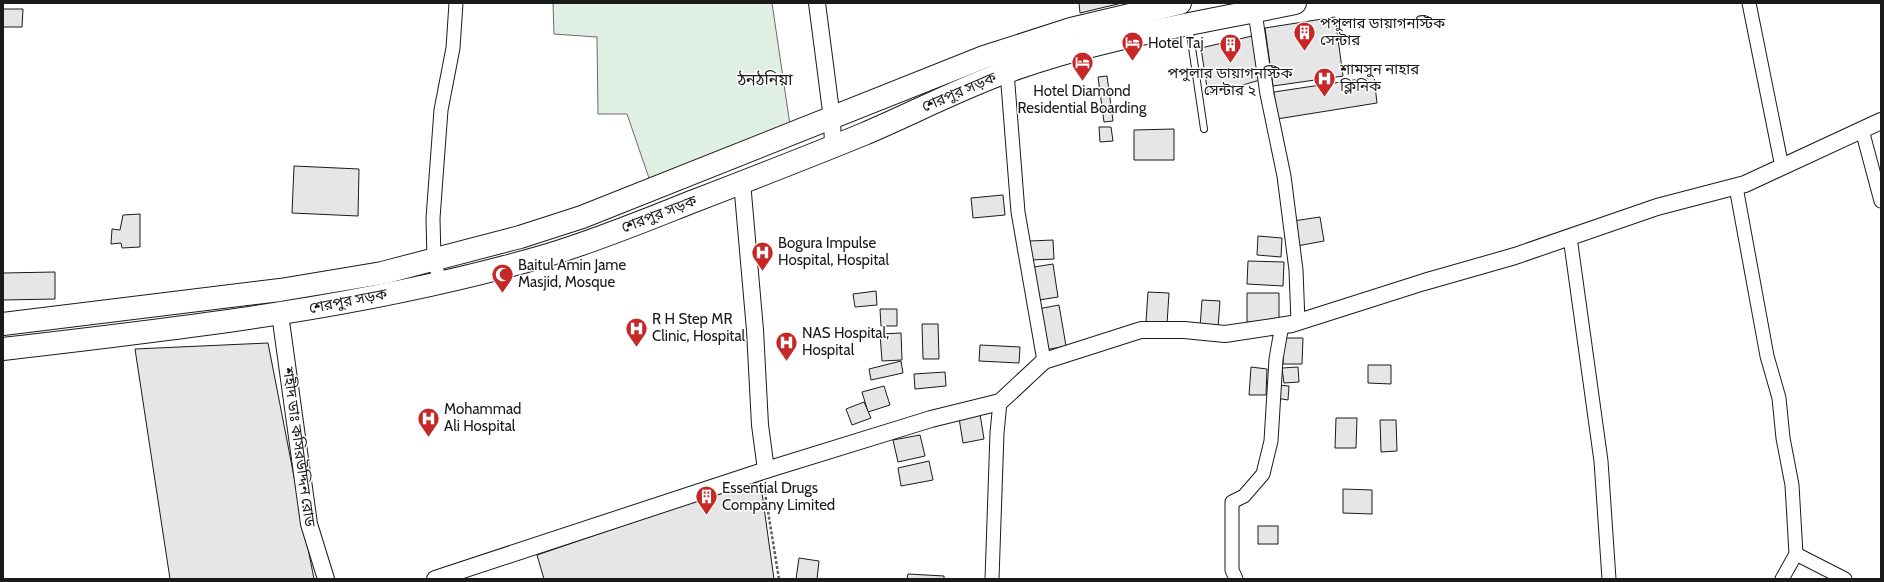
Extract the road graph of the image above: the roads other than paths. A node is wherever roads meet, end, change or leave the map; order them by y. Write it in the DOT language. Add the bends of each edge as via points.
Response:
graph roads {
  1 [pos="456,3"];
  2 [pos="817,3"];
  3 [pos="1180,3"];
  4 [pos="1295,3"];
  5 [pos="1749,3"];
  6 [pos="1255,12"];
  7 [pos="1188,26"];
  8 [pos="1006,72"];
  9 [pos="832,119"];
  10 [pos="1881,121"];
  11 [pos="1204,129"];
  12 [pos="1862,130"];
  13 [pos="833,146"];
  14 [pos="1782,167"];
  15 [pos="742,182"];
  16 [pos="1736,187"];
  17 [pos="1881,201"];
  18 [pos="1570,237"];
  19 [pos="434,259"];
  20 [pos="440,282"];
  21 [pos="280,314"];
  22 [pos="3,324"];
  23 [pos="1290,324"];
  24 [pos="3,349"];
  25 [pos="1044,361"];
  26 [pos="1000,402"];
  27 [pos="764,471"];
  28 [pos="1796,554"];
  29 [pos="326,579"];
  30 [pos="435,579"];
  31 [pos="992,579"];
  32 [pos="1236,579"];
  33 [pos="1609,579"];
  34 [pos="1782,579"];
  35 [pos="1845,579"];
  1 -- 19 [label="street" via="453,48 441,110 433,218"];
  2 -- 9 [label="street"];
  3 -- 9 [label="highway, শেরপুর সড়ক" via="1071,29 984,57"];
  4 -- 6 [label="highway, শেরপুর সড়ক"];
  5 -- 14 [label="street"];
  6 -- 7 [label="highway, শেরপুর সড়ক"];
  6 -- 23 [label="street" via="1267,94 1284,176 1296,270"];
  7 -- 8 [label="highway, শেরপুর সড়ক" via="1120,39 1053,56"];
  7 -- 11 [label="lane"];
  8 -- 13 [label="highway, শেরপুর সড়ক"];
  8 -- 25 [label="street" via="1018,212"];
  9 -- 13 [label="street"];
  9 -- 19 [label="highway, শেরপুর সড়ক" via="582,217 520,237"];
  10 -- 12 [label="street"];
  12 -- 14 [label="street"];
  12 -- 17 [label="street"];
  13 -- 15 [label="highway, শেরপুর সড়ক"];
  14 -- 16 [label="street"];
  15 -- 20 [label="highway, শেরপুর সড়ক" via="550,254"];
  15 -- 27 [label="street"];
  16 -- 18 [label="street" via="1657,207"];
  16 -- 28 [label="street" via="1767,356 1779,398 1792,485"];
  18 -- 23 [label="street"];
  18 -- 33 [label="street" via="1601,461"];
  19 -- 20 [label="street"];
  19 -- 22 [label="highway, শেরপুর সড়ক" via="382,273 280,290"];
  20 -- 21 [label="highway, শেরপুর সড়ক" via="377,297"];
  21 -- 24 [label="highway, শেরপুর সড়ক"];
  21 -- 29 [label="street, শহীদ ডাঃ কসিরউদ্দিন রোড" via="309,524"];
  23 -- 25 [label="street" via="1225,334 1184,330 1141,330"];
  23 -- 32 [label="street" via="1276,359 1271,441 1263,474 1244,496 1232,502 1232,570"];
  25 -- 26 [label="street"];
  26 -- 27 [label="street" via="931,419"];
  26 -- 31 [label="street"];
  27 -- 30 [label="street"];
  28 -- 34 [label="street"];
  28 -- 35 [label="street"];
}
